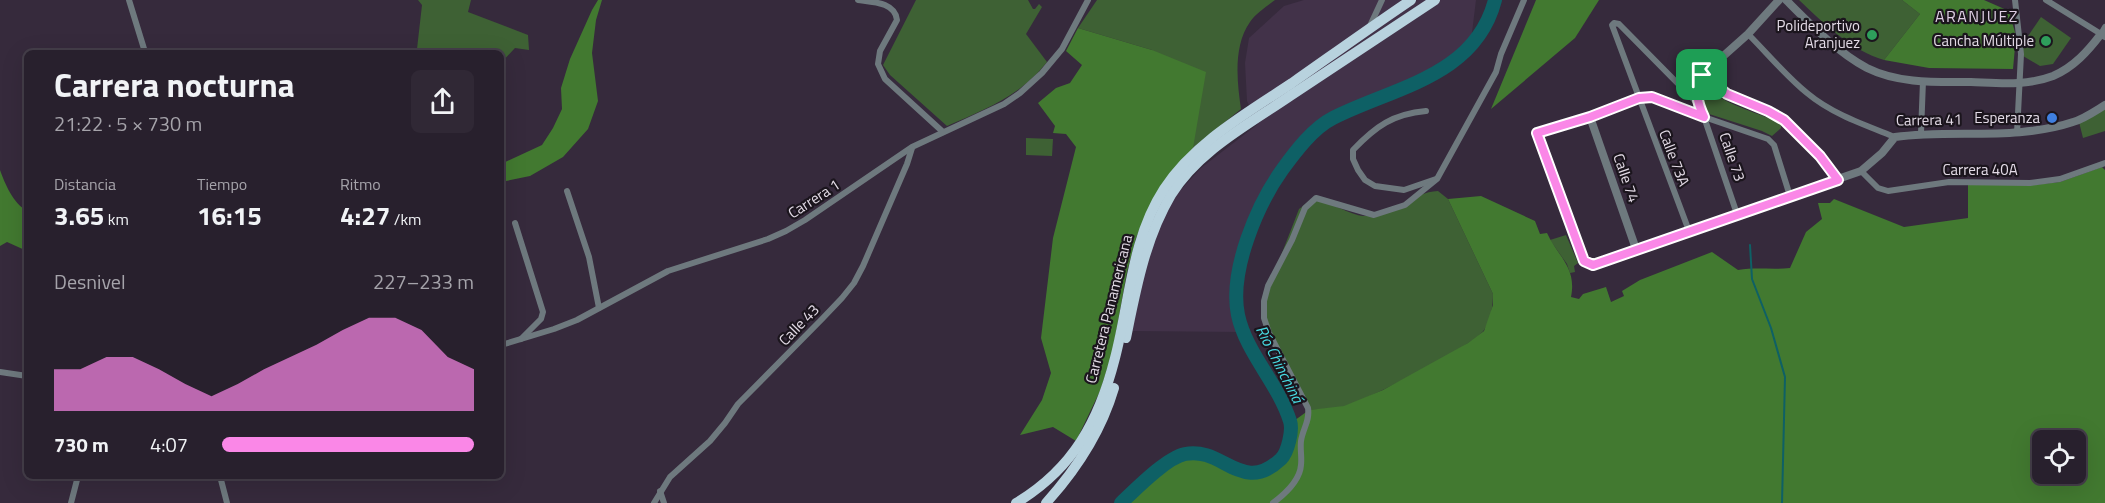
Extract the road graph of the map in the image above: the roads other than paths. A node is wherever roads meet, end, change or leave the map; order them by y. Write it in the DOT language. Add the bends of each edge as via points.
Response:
graph roads {
  1 [pos="129,0"];
  2 [pos="858,0"];
  3 [pos="1088,0"];
  4 [pos="1382,0"];
  5 [pos="1411,0"];
  6 [pos="1436,0"];
  7 [pos="1524,0"];
  8 [pos="1779,0"];
  9 [pos="1786,0"];
  10 [pos="2015,0"];
  11 [pos="2046,0"];
  12 [pos="1367,31"];
  13 [pos="1748,33"];
  14 [pos="2104,33"];
  15 [pos="144,50"];
  16 [pos="1702,75"];
  17 [pos="1923,81"];
  18 [pos="2019,83"];
  19 [pos="1639,98"];
  20 [pos="1698,104"];
  21 [pos="2105,105"];
  22 [pos="1426,111"];
  23 [pos="1590,117"];
  24 [pos="1704,117"];
  25 [pos="943,132"];
  26 [pos="1921,133"];
  27 [pos="2018,133"];
  28 [pos="1894,136"];
  29 [pos="912,147"];
  30 [pos="2105,163"];
  31 [pos="1861,171"];
  32 [pos="1437,179"];
  33 [pos="1838,180"];
  34 [pos="567,191"];
  35 [pos="1790,196"];
  36 [pos="1737,214"];
  37 [pos="515,223"];
  38 [pos="1689,231"];
  39 [pos="1636,249"];
  40 [pos="599,308"];
  41 [pos="520,340"];
  42 [pos="504,344"];
  43 [pos="0,372"];
  44 [pos="24,375"];
  45 [pos="77,479"];
  46 [pos="221,479"];
  47 [pos="660,491"];
  48 [pos="71,503"];
  49 [pos="227,503"];
  50 [pos="654,503"];
  51 [pos="664,503"];
  52 [pos="1016,503"];
  53 [pos="1046,503"];
  54 [pos="1273,503"];
  1 -- 15 [label="street"];
  2 -- 25 [label="street" via="882,4 897,14 878,64 885,79"];
  3 -- 25 [label="street, Carrera 1" via="1062,49 1042,73 1004,104"];
  4 -- 12 [label="street"];
  5 -- 12 [label="highway, Carretera Panamericana"];
  6 -- 53 [label="highway, Carretera Panamericana" via="1235,133 1179,183 1149,242 1122,358 1101,423 1072,472"];
  7 -- 32 [label="street" via="1496,72"];
  8 -- 13 [label="street"];
  9 -- 17 [label="street" via="1850,57 1868,68 1892,77"];
  10 -- 18 [label="street" via="2021,54"];
  11 -- 14 [label="street"];
  12 -- 52 [label="highway, Carretera Panamericana" via="1230,126 1197,151 1172,178 1141,239 1116,357 1094,418 1064,465"];
  13 -- 16 [label="street"];
  13 -- 28 [label="street, Carrera 41" via="1807,94 1859,123"];
  14 -- 18 [label="street" via="2088,52 2056,75"];
  16 -- 20 [label="street"];
  16 -- 33 [label="street" via="1727,94 1784,120"];
  17 -- 18 [label="street"];
  17 -- 26 [label="street"];
  18 -- 27 [label="street"];
  19 -- 20 [label="street, Calle 73A" via="1614,23"];
  19 -- 23 [label="street"];
  19 -- 24 [label="street" via="1652,97"];
  19 -- 38 [label="street, Calle 73A"];
  20 -- 24 [label="street, Calle 73"];
  21 -- 27 [label="street, Carrera 41" via="2075,122"];
  22 -- 32 [label="street" via="1411,112 1380,125 1353,150 1353,159 1365,180 1375,186 1404,190"];
  23 -- 39 [label="street, Calle 74"];
  23 -- 39 [label="street" via="1537,133 1584,261 1593,265"];
  24 -- 35 [label="street" via="1768,139 1774,145"];
  24 -- 36 [label="street, Calle 73"];
  25 -- 29 [label="street, Carrera 1"];
  26 -- 27 [label="street, Carrera 41"];
  26 -- 28 [label="street, Carrera 41"];
  28 -- 31 [label="street"];
  29 -- 40 [label="street, Carrera 1" via="786,231 668,272"];
  29 -- 47 [label="street, Calle 43" via="863,266 842,298"];
  30 -- 31 [label="street, Carrera 40A" via="2060,179 2030,183 1949,182 1888,191 1878,188"];
  31 -- 33 [label="street"];
  32 -- 54 [label="street" via="1405,205 1374,215 1316,198 1305,208 1264,301 1269,333 1309,417 1297,478"];
  33 -- 35 [label="street"];
  34 -- 40 [label="street" via="589,257"];
  35 -- 36 [label="street"];
  36 -- 38 [label="street"];
  37 -- 41 [label="street" via="543,312"];
  38 -- 39 [label="street"];
  40 -- 41 [label="street, Carrera 1" via="566,325"];
  41 -- 42 [label="street, Carrera 1"];
  43 -- 44 [label="street"];
  45 -- 48 [label="street"];
  46 -- 49 [label="street"];
  47 -- 50 [label="street, Calle 43"];
  47 -- 51 [label="street"];
}
